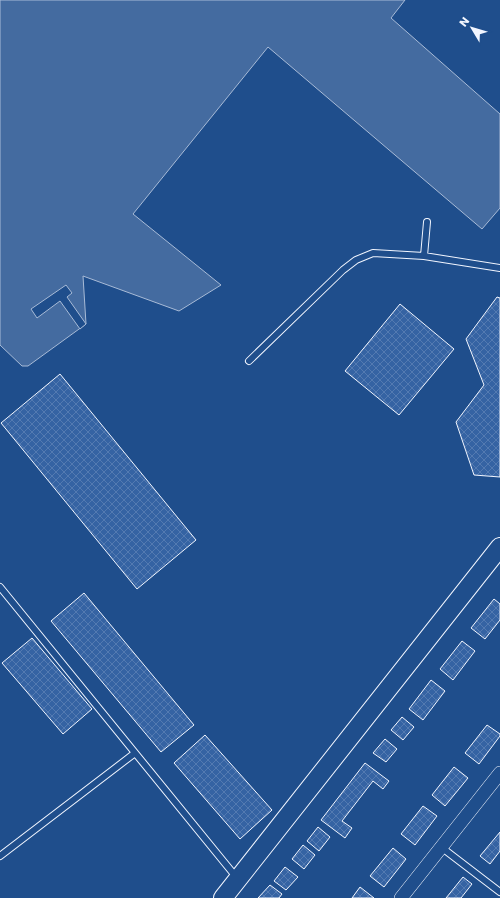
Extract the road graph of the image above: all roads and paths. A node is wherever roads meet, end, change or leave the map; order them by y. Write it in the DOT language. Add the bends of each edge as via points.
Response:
graph roads {
  1 [pos="427,222"];
  2 [pos="424,256"];
  3 [pos="500,268"];
  4 [pos="249,361"];
  5 [pos="500,547"];
  6 [pos="0,587"];
  7 [pos="135,753"];
  8 [pos="500,773"];
  9 [pos="441,847"];
  10 [pos="0,856"];
  11 [pos="238,879"];
  12 [pos="500,892"];
  13 [pos="224,898"];
  14 [pos="401,898"];
  1 -- 2 [label="lane"];
  2 -- 3 [label="lane"];
  2 -- 4 [label="lane" via="373,253 356,260"];
  5 -- 11 [label="street"];
  6 -- 7 [label="lane"];
  7 -- 10 [label="lane"];
  7 -- 11 [label="lane"];
  8 -- 9 [label="street"];
  9 -- 12 [label="lane"];
  9 -- 14 [label="street"];
  11 -- 13 [label="street"];
}
